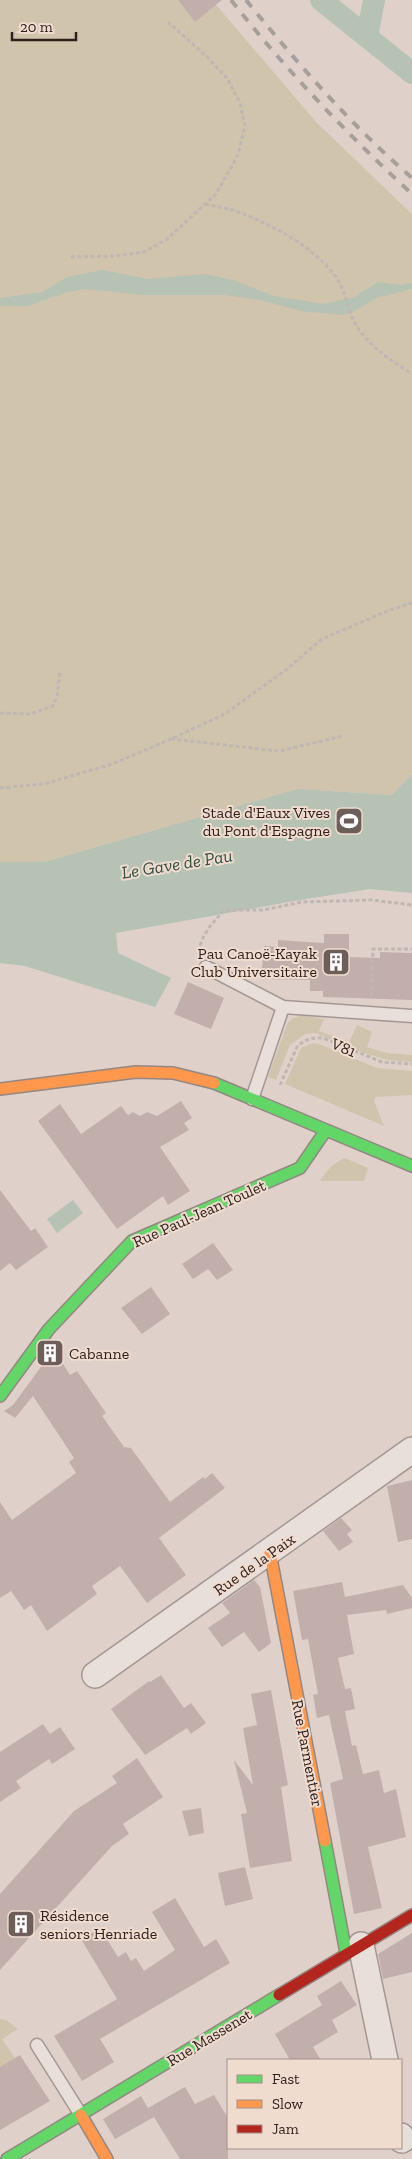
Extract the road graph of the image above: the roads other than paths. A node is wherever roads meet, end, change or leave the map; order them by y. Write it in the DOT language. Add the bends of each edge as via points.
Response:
graph roads {
  1 [pos="206,967"];
  2 [pos="283,1007"];
  3 [pos="412,1016"];
  4 [pos="0,1089"];
  5 [pos="252,1099"];
  6 [pos="326,1130"];
  7 [pos="412,1166"];
  8 [pos="0,1396"];
  9 [pos="412,1450"];
  10 [pos="270,1553"];
  11 [pos="95,1676"];
  12 [pos="412,1915"];
  13 [pos="353,1949"];
  14 [pos="37,2045"];
  15 [pos="385,2059"];
  16 [pos="81,2115"];
  17 [pos="7,2159"];
  18 [pos="107,2159"];
  1 -- 2 [label="lane"];
  2 -- 3 [label="lane"];
  2 -- 5 [label="lane"];
  4 -- 5 [label="street" via="136,1072 173,1073 206,1080"];
  5 -- 6 [label="street"];
  6 -- 7 [label="street"];
  6 -- 8 [label="street, Rue Paul-Jean Toulet" via="300,1168 132,1241 48,1329"];
  9 -- 10 [label="street, Rue de la Paix"];
  10 -- 11 [label="street, Rue de la Paix"];
  10 -- 13 [label="street, Rue Parmentier"];
  12 -- 13 [label="street, Rue Massenet"];
  13 -- 15 [label="street"];
  13 -- 16 [label="street, Rue Massenet"];
  14 -- 16 [label="lane"];
  16 -- 17 [label="street, Rue Massenet"];
  16 -- 18 [label="street"];
}
